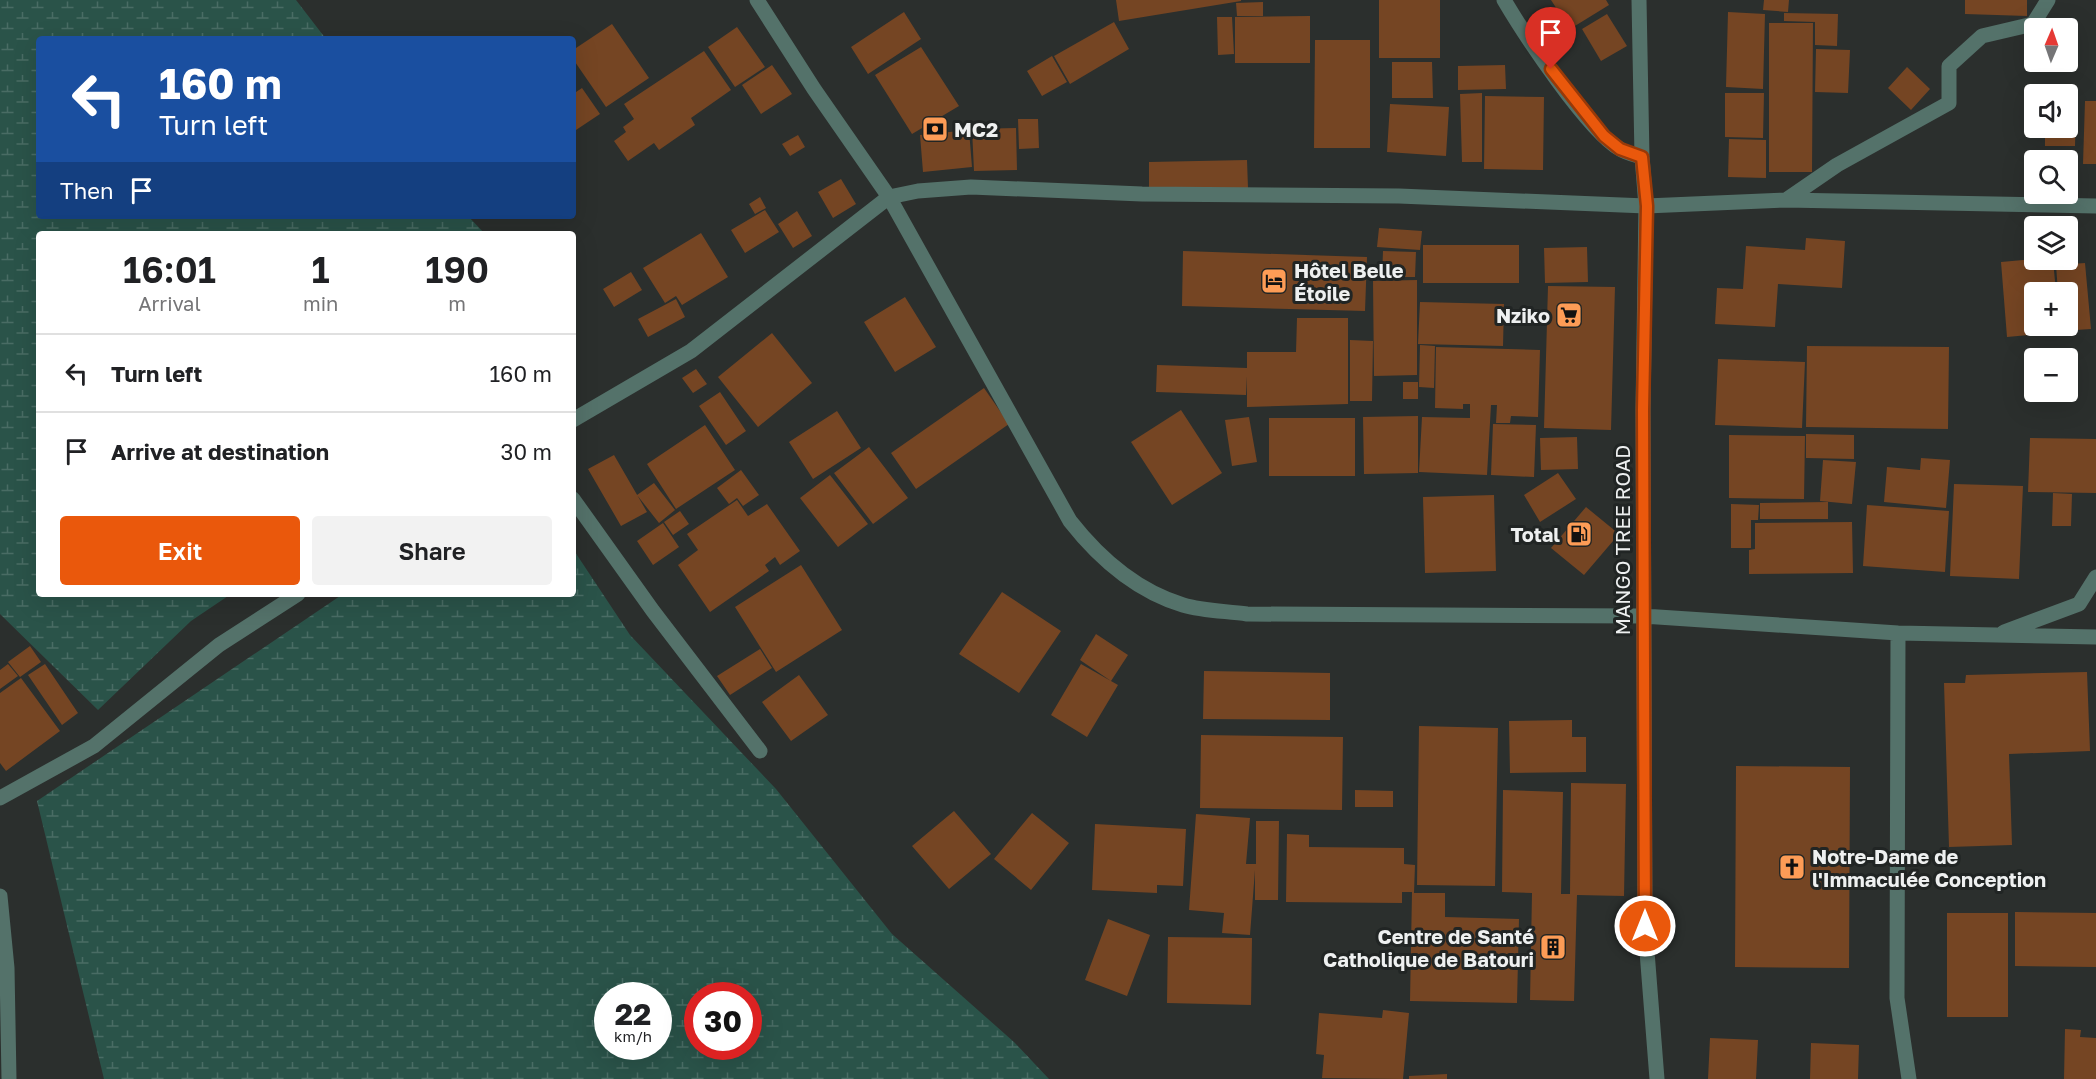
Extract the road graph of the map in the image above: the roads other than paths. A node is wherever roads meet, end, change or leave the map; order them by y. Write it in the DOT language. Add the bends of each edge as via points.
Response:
graph roads {
  1 [pos="757,0"];
  2 [pos="1504,0"];
  3 [pos="1639,0"];
  4 [pos="2048,0"];
  5 [pos="1642,157"];
  6 [pos="889,197"];
  7 [pos="1786,200"];
  8 [pos="1647,206"];
  9 [pos="2096,206"];
  10 [pos="576,418"];
  11 [pos="576,503"];
  12 [pos="2096,577"];
  13 [pos="293,597"];
  14 [pos="1644,616"];
  15 [pos="1898,633"];
  16 [pos="1995,635"];
  17 [pos="2096,637"];
  18 [pos="760,750"];
  19 [pos="0,798"];
  20 [pos="0,896"];
  21 [pos="9,1079"];
  22 [pos="1657,1079"];
  23 [pos="1909,1079"];
  1 -- 6 [label="street"];
  2 -- 5 [label="street" via="1551,69 1604,136 1620,149"];
  3 -- 5 [label="street, MANGO TREE ROAD"];
  4 -- 7 [label="street" via="2033,24 1982,36 1949,66 1949,103 1837,165"];
  5 -- 8 [label="street, MANGO TREE ROAD"];
  6 -- 8 [label="street" via="971,187 1142,194 1399,196"];
  6 -- 10 [label="street" via="691,351"];
  6 -- 14 [label="street" via="1070,521 1091,548 1134,582 1183,605 1247,614"];
  7 -- 8 [label="street"];
  7 -- 9 [label="street"];
  8 -- 14 [label="street, MANGO TREE ROAD"];
  11 -- 18 [label="street"];
  12 -- 16 [label="street" via="2079,604"];
  13 -- 19 [label="street" via="219,645 94,746"];
  14 -- 15 [label="street"];
  14 -- 22 [label="street, MANGO TREE ROAD" via="1645,926"];
  15 -- 16 [label="street"];
  15 -- 23 [label="street" via="1897,998"];
  16 -- 17 [label="street"];
  20 -- 21 [label="street" via="7,968"];
}
